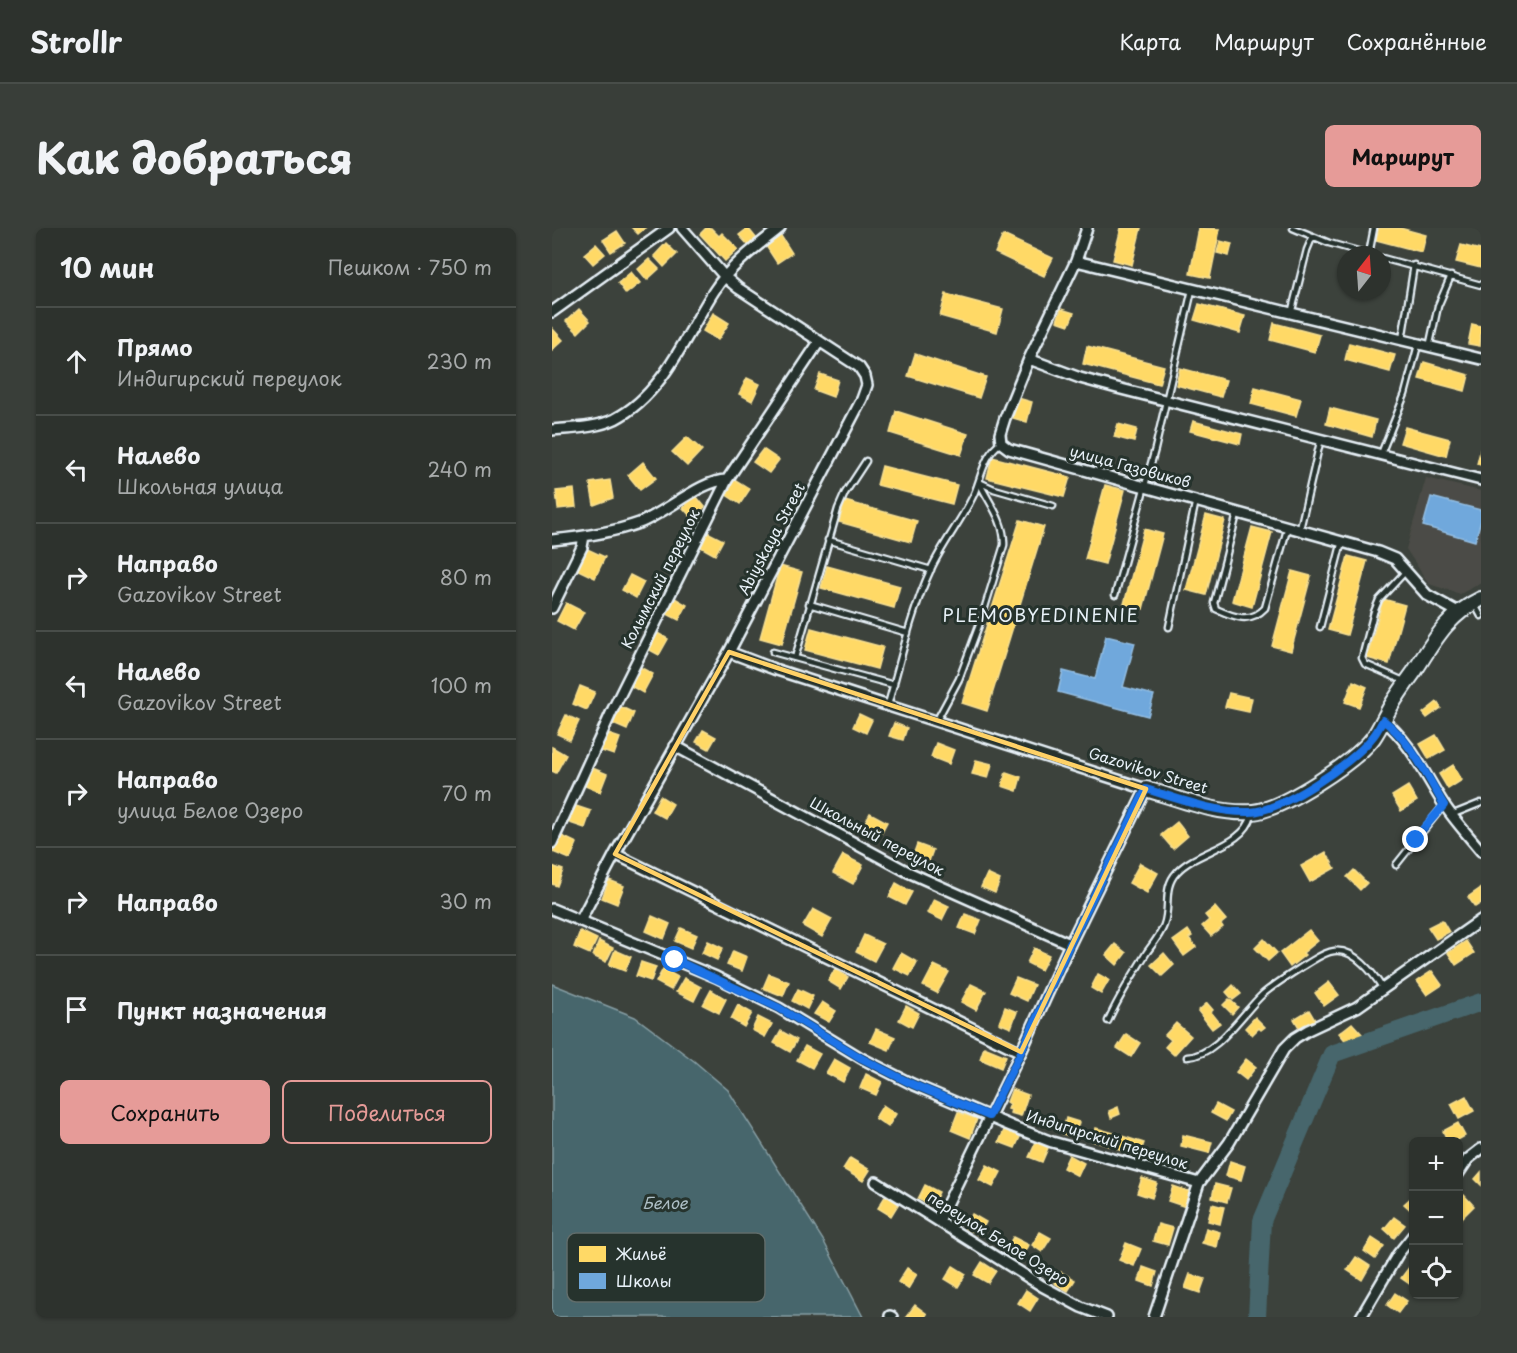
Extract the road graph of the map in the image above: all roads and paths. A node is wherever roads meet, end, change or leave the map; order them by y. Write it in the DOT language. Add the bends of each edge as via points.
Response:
graph roads {
  1 [pos="669,228"];
  2 [pos="683,228"];
  3 [pos="780,228"];
  4 [pos="1088,228"];
  5 [pos="1293,228"];
  6 [pos="1374,228"];
  7 [pos="1312,238"];
  8 [pos="1339,246"];
  9 [pos="1371,246"];
  10 [pos="1391,260"];
  11 [pos="1076,261"];
  12 [pos="1414,266"];
  13 [pos="1451,276"];
  14 [pos="725,277"];
  15 [pos="1481,285"];
  16 [pos="1192,290"];
  17 [pos="552,312"];
  18 [pos="1291,314"];
  19 [pos="1402,341"];
  20 [pos="819,342"];
  21 [pos="1418,345"];
  22 [pos="1429,348"];
  23 [pos="1029,359"];
  24 [pos="1481,359"];
  25 [pos="1166,400"];
  26 [pos="552,430"];
  27 [pos="1321,438"];
  28 [pos="1001,443"];
  29 [pos="1382,454"];
  30 [pos="866,461"];
  31 [pos="727,480"];
  32 [pos="1481,480"];
  33 [pos="980,482"];
  34 [pos="1145,486"];
  35 [pos="1196,500"];
  36 [pos="1053,506"];
  37 [pos="1238,512"];
  38 [pos="1288,526"];
  39 [pos="1300,530"];
  40 [pos="584,536"];
  41 [pos="552,540"];
  42 [pos="828,540"];
  43 [pos="1341,541"];
  44 [pos="931,570"];
  45 [pos="1407,570"];
  46 [pos="1115,595"];
  47 [pos="1478,600"];
  48 [pos="809,604"];
  49 [pos="552,608"];
  50 [pos="1458,612"];
  51 [pos="1481,616"];
  52 [pos="1169,627"];
  53 [pos="1320,627"];
  54 [pos="908,633"];
  55 [pos="729,652"];
  56 [pos="773,652"];
  57 [pos="795,658"];
  58 [pos="1407,682"];
  59 [pos="894,685"];
  60 [pos="888,705"];
  61 [pos="937,720"];
  62 [pos="1383,720"];
  63 [pos="675,746"];
  64 [pos="1146,789"];
  65 [pos="1481,803"];
  66 [pos="1444,805"];
  67 [pos="1252,812"];
  68 [pos="1452,815"];
  69 [pos="552,843"];
  70 [pos="1481,851"];
  71 [pos="615,854"];
  72 [pos="1396,865"];
  73 [pos="552,909"];
  74 [pos="1481,920"];
  75 [pos="580,921"];
  76 [pos="1070,944"];
  77 [pos="1383,988"];
  78 [pos="1108,1021"];
  79 [pos="1021,1052"];
  80 [pos="1187,1057"];
  81 [pos="989,1116"];
  82 [pos="1481,1149"];
  83 [pos="1463,1166"];
  84 [pos="876,1182"];
  85 [pos="1200,1183"];
  86 [pos="939,1221"];
  87 [pos="1409,1239"];
  88 [pos="1107,1317"];
  89 [pos="1154,1317"];
  90 [pos="1360,1317"];
  1 -- 17 [label="street"];
  2 -- 14 [label="street, Abiyskaya Street"];
  3 -- 14 [label="street"];
  4 -- 11 [label="street"];
  5 -- 7 [label="lane"];
  6 -- 9 [label="lane"];
  7 -- 8 [label="lane"];
  7 -- 18 [label="lane"];
  10 -- 12 [label="lane"];
  11 -- 16 [label="street"];
  11 -- 23 [label="street"];
  12 -- 13 [label="lane"];
  12 -- 19 [label="lane"];
  13 -- 15 [label="lane"];
  13 -- 22 [label="lane" via="1438,306"];
  14 -- 20 [label="street, Abiyskaya Street"];
  14 -- 26 [label="street" via="671,363 635,405 612,420"];
  16 -- 18 [label="street"];
  16 -- 25 [label="lane"];
  18 -- 19 [label="street"];
  19 -- 21 [label="street"];
  20 -- 31 [label="street, Колымский переулок"];
  20 -- 55 [label="street, Abiyskaya Street" via="859,368 867,385"];
  21 -- 22 [label="street"];
  21 -- 29 [label="lane" via="1405,394"];
  22 -- 24 [label="street"];
  23 -- 25 [label="street" via="1080,378"];
  23 -- 28 [label="street" via="1005,418"];
  25 -- 27 [label="street"];
  25 -- 34 [label="lane"];
  27 -- 29 [label="street"];
  27 -- 39 [label="lane"];
  28 -- 33 [label="lane" via="987,458"];
  28 -- 34 [label="street, улица Газовиков" via="1009,449"];
  29 -- 32 [label="street"];
  30 -- 42 [label="lane" via="838,509"];
  31 -- 40 [label="street" via="702,488 642,522"];
  31 -- 69 [label="street, Колымский переулок" via="618,698"];
  33 -- 36 [label="lane"];
  33 -- 44 [label="lane"];
  33 -- 61 [label="lane" via="1000,520 1004,545 981,620"];
  34 -- 35 [label="street, улица Газовиков"];
  34 -- 46 [label="lane"];
  35 -- 37 [label="street, улица Газовиков"];
  35 -- 52 [label="lane"];
  37 -- 38 [label="street, улица Газовиков"];
  37 -- 38 [label="lane" via="1214,603 1216,609 1229,614 1248,618 1265,608"];
  38 -- 39 [label="street, улица Газовиков"];
  39 -- 43 [label="street, улица Газовиков"];
  40 -- 41 [label="street"];
  40 -- 49 [label="street"];
  42 -- 44 [label="lane"];
  42 -- 48 [label="lane"];
  43 -- 45 [label="street, улица Газовиков" via="1386,555"];
  43 -- 53 [label="lane"];
  44 -- 54 [label="lane"];
  45 -- 50 [label="street, улица Газовиков" via="1427,595"];
  45 -- 58 [label="lane" via="1379,600 1362,658 1365,664"];
  47 -- 50 [label="street, Gazovikov Street"];
  47 -- 51 [label="lane"];
  48 -- 54 [label="lane"];
  48 -- 57 [label="lane"];
  50 -- 58 [label="street, Gazovikov Street" via="1445,624"];
  54 -- 59 [label="lane"];
  55 -- 60 [label="street, Gazovikov Street"];
  55 -- 63 [label="street, Abiyskaya Street"];
  56 -- 57 [label="lane"];
  57 -- 59 [label="lane"];
  58 -- 62 [label="street, Gazovikov Street"];
  59 -- 60 [label="lane"];
  60 -- 61 [label="street, Gazovikov Street"];
  61 -- 64 [label="street, Gazovikov Street"];
  62 -- 66 [label="street" via="1400,735"];
  62 -- 67 [label="street, Gazovikov Street" via="1373,738 1355,756 1292,798"];
  63 -- 71 [label="street, Abiyskaya Street"];
  63 -- 76 [label="street, Школьный переулок" via="908,872"];
  64 -- 67 [label="street, Gazovikov Street" via="1215,808"];
  64 -- 76 [label="street"];
  65 -- 68 [label="lane"];
  66 -- 68 [label="street"];
  66 -- 72 [label="lane"];
  67 -- 78 [label="lane" via="1243,831 1190,861 1169,882 1164,926"];
  68 -- 70 [label="street"];
  71 -- 75 [label="street, Abiyskaya Street"];
  71 -- 79 [label="street"];
  73 -- 75 [label="street, Индигирский переулок"];
  74 -- 77 [label="street"];
  75 -- 81 [label="street, Индигирский переулок" via="716,977 912,1084"];
  76 -- 79 [label="street"];
  77 -- 80 [label="lane" via="1363,964 1349,953 1335,950 1264,993 1215,1045 1197,1057"];
  77 -- 85 [label="street" via="1357,1007 1294,1038"];
  79 -- 81 [label="street"];
  81 -- 85 [label="street, Индигирский переулок" via="1052,1142"];
  81 -- 86 [label="street"];
  82 -- 83 [label="street"];
  84 -- 86 [label="street, переулок Белое Озеро"];
  85 -- 89 [label="street"];
  86 -- 88 [label="street, переулок Белое Озеро" via="1042,1286"];
  87 -- 90 [label="street"];
}
